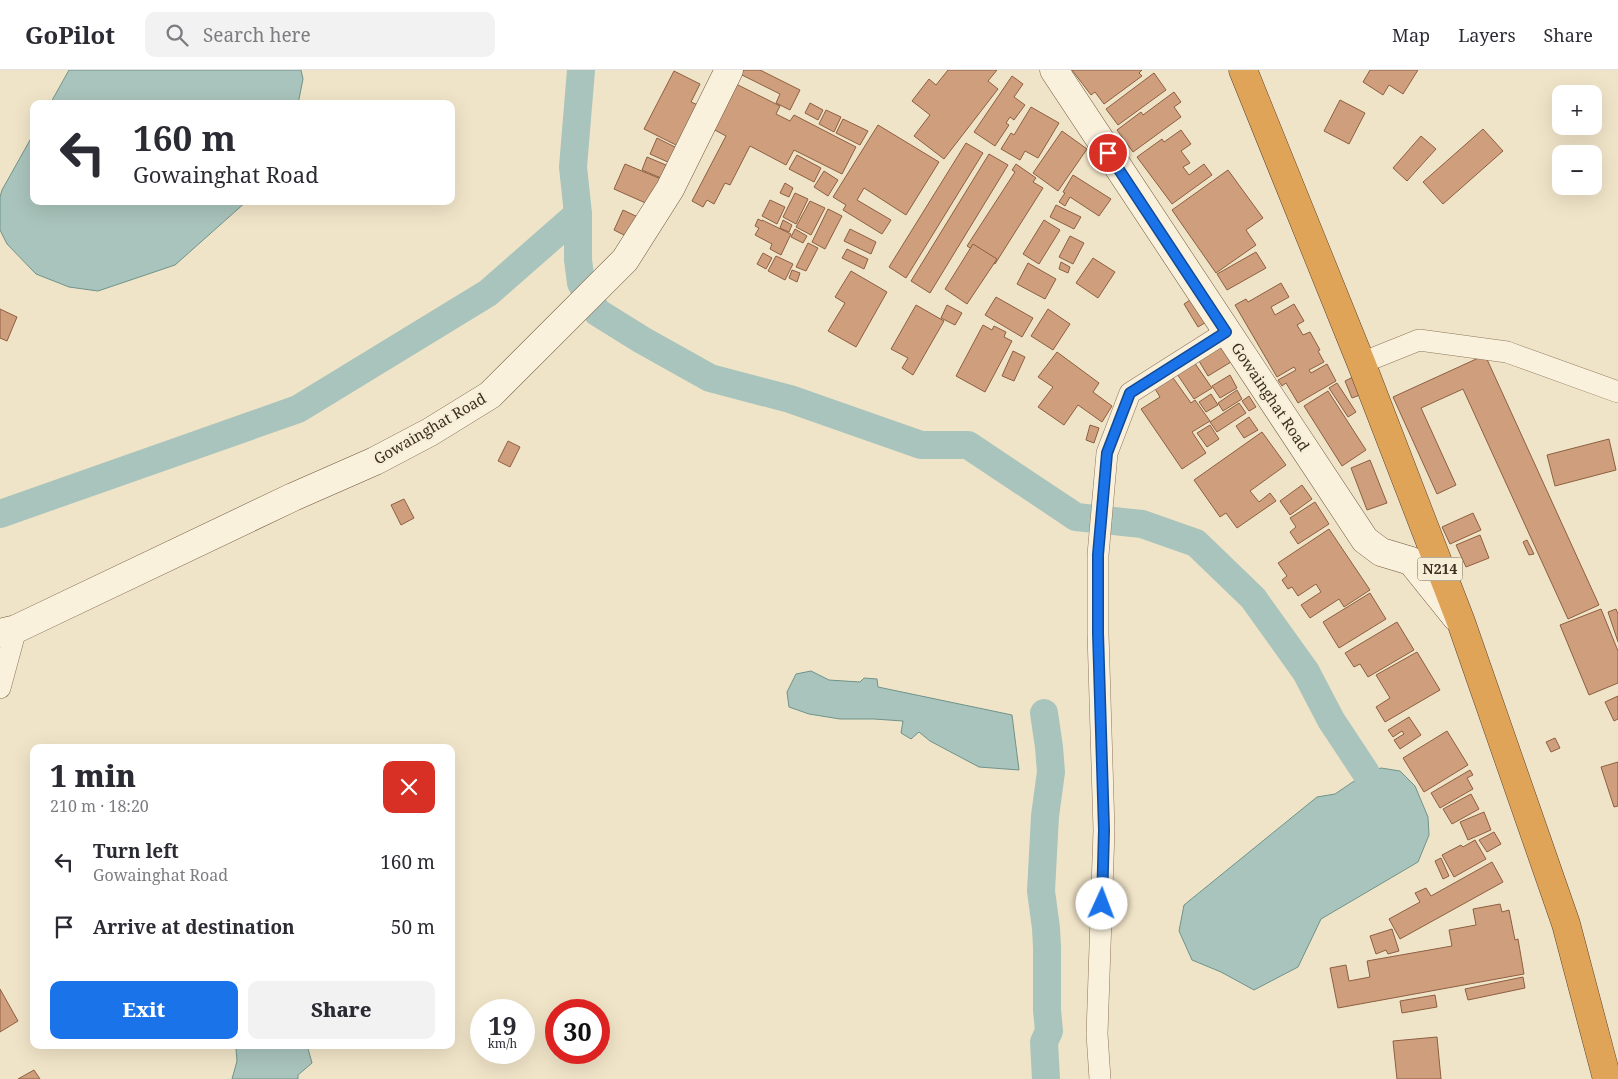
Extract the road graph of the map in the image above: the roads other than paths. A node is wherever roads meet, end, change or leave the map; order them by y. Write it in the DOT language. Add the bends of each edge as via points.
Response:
graph roads {
  1 [pos="729,70"];
  2 [pos="1054,70"];
  3 [pos="1244,70"];
  4 [pos="1226,332"];
  5 [pos="1362,365"];
  6 [pos="1618,392"];
  7 [pos="1460,622"];
  8 [pos="8,631"];
  9 [pos="0,688"];
  10 [pos="1100,1079"];
  11 [pos="1607,1079"];
  1 -- 8 [label="main road, Gowainghat Road" via="670,189 625,260 490,396 375,461"];
  2 -- 4 [label="main road, Gowainghat Road"];
  3 -- 5 [label="highway, N214"];
  4 -- 7 [label="main road, Gowainghat Road" via="1365,540 1381,552 1411,561"];
  4 -- 10 [label="street" via="1130,393 1107,453 1098,555 1104,830 1097,1034"];
  5 -- 6 [label="street" via="1419,340 1507,352"];
  5 -- 7 [label="highway, N214"];
  7 -- 11 [label="highway, N214" via="1566,924"];
  8 -- 9 [label="street"];
}
